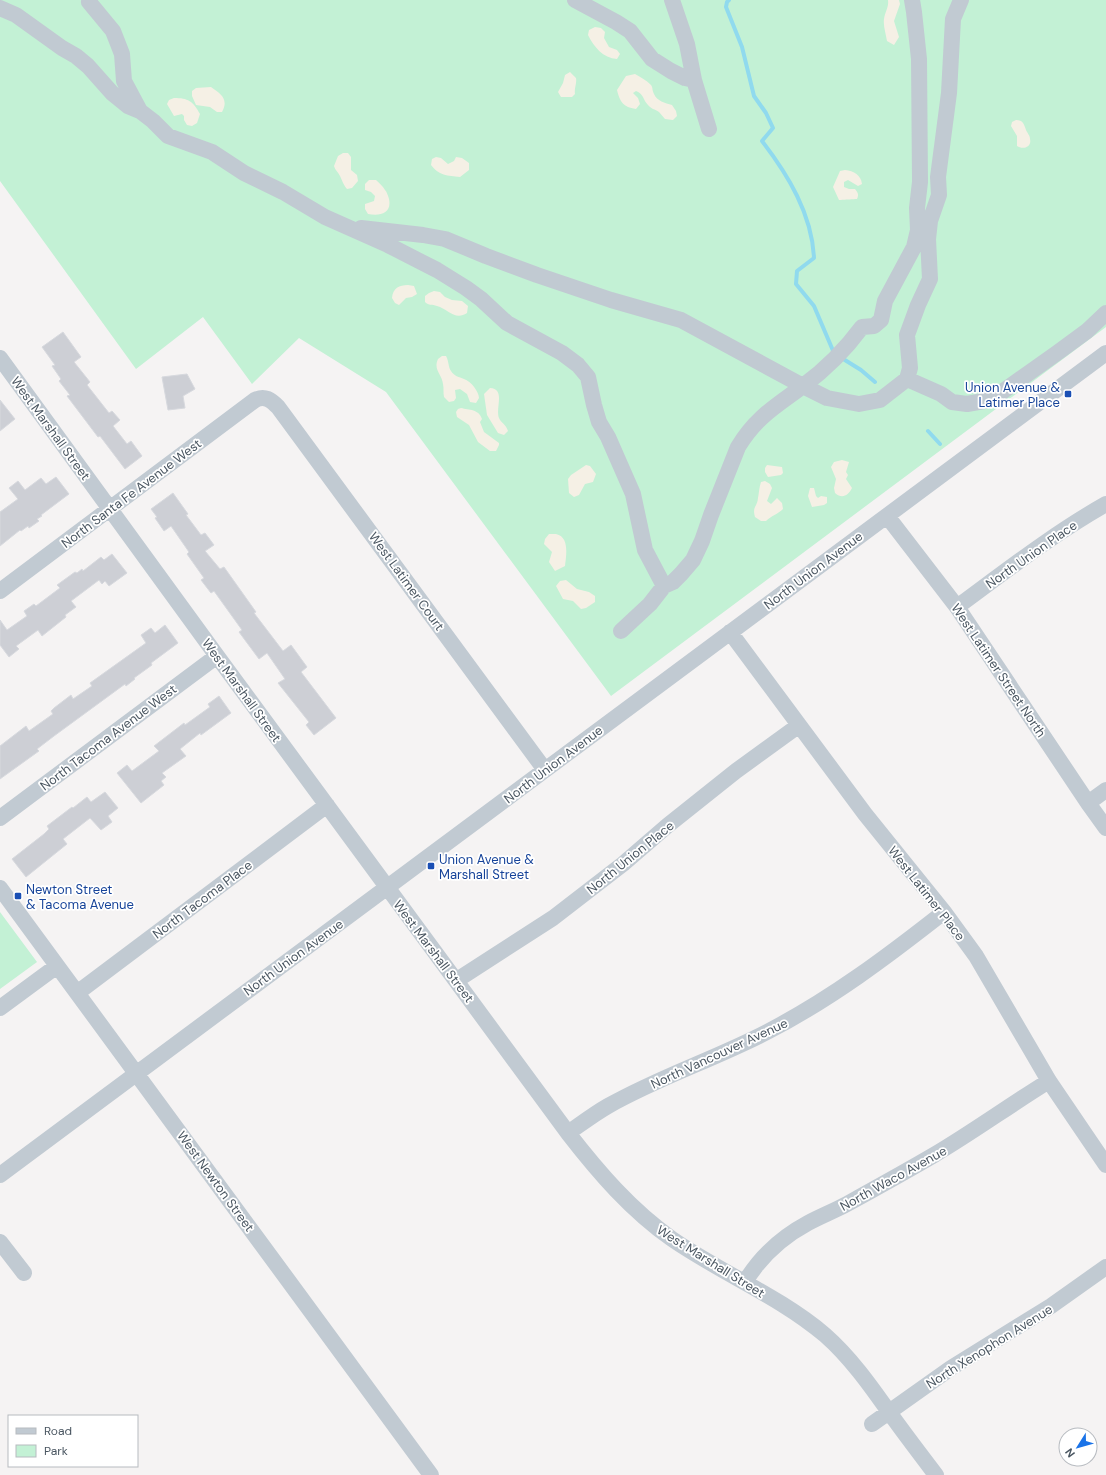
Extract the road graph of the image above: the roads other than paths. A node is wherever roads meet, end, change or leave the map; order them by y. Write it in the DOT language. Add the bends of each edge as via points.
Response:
graph roads {
  1 [pos="90,0"];
  2 [pos="575,0"];
  3 [pos="672,0"];
  4 [pos="912,0"];
  5 [pos="960,0"];
  6 [pos="0,8"];
  7 [pos="694,80"];
  8 [pos="140,111"];
  9 [pos="709,129"];
  10 [pos="346,226"];
  11 [pos="1106,313"];
  12 [pos="1106,353"];
  13 [pos="0,359"];
  14 [pos="907,379"];
  15 [pos="803,386"];
  16 [pos="263,397"];
  17 [pos="1106,504"];
  18 [pos="110,509"];
  19 [pos="887,516"];
  20 [pos="664,586"];
  21 [pos="0,591"];
  22 [pos="957,607"];
  23 [pos="621,631"];
  24 [pos="730,632"];
  25 [pos="217,656"];
  26 [pos="798,726"];
  27 [pos="546,770"];
  28 [pos="1106,790"];
  29 [pos="1088,803"];
  30 [pos="327,805"];
  31 [pos="0,818"];
  32 [pos="1106,828"];
  33 [pos="387,887"];
  34 [pos="0,888"];
  35 [pos="944,912"];
  36 [pos="57,966"];
  37 [pos="456,980"];
  38 [pos="77,993"];
  39 [pos="0,1008"];
  40 [pos="136,1073"];
  41 [pos="1049,1081"];
  42 [pos="568,1133"];
  43 [pos="1106,1165"];
  44 [pos="0,1175"];
  45 [pos="0,1242"];
  46 [pos="1106,1267"];
  47 [pos="24,1273"];
  48 [pos="745,1282"];
  49 [pos="889,1411"];
  50 [pos="872,1424"];
  51 [pos="431,1475"];
  52 [pos="936,1475"];
  1 -- 8 [label="street" via="113,31 122,54 124,81"];
  2 -- 7 [label="street" via="630,31 652,59 685,78"];
  3 -- 7 [label="street" via="687,44"];
  4 -- 15 [label="street" via="919,59 920,182 918,230 914,247 885,301 881,320 874,326 862,328 832,363"];
  5 -- 14 [label="street" via="953,19 949,93 938,177 939,195 930,221 928,239 930,279 907,335 910,368"];
  6 -- 8 [label="street" via="16,15 76,56 112,93 128,106"];
  7 -- 9 [label="street"];
  8 -- 10 [label="street" via="168,136 212,152 244,173"];
  10 -- 15 [label="street" via="445,239 544,278 681,320"];
  10 -- 20 [label="street" via="404,253 466,288 507,323 562,353 585,372 599,422 616,454 635,500 645,550"];
  11 -- 14 [label="street" via="1057,353 1002,392 984,401 966,404 952,402 941,394"];
  12 -- 19 [label="street, North Union Avenue"];
  13 -- 18 [label="street, West Marshall Street"];
  14 -- 15 [label="street" via="880,400 859,404 827,398"];
  15 -- 20 [label="street" via="768,411 744,438 697,552 687,568 673,582"];
  16 -- 18 [label="street, North Santa Fe Avenue West" via="255,400"];
  16 -- 27 [label="street, West Latimer Court" via="278,407"];
  17 -- 22 [label="street, North Union Place" via="1082,517"];
  18 -- 21 [label="street, North Santa Fe Avenue West"];
  18 -- 25 [label="street, West Marshall Street"];
  19 -- 22 [label="street, West Latimer Street North"];
  19 -- 24 [label="street, North Union Avenue"];
  20 -- 23 [label="street" via="650,604"];
  22 -- 29 [label="street, West Latimer Street North"];
  24 -- 26 [label="street, West Latimer Place"];
  24 -- 27 [label="street, North Union Avenue"];
  25 -- 30 [label="street, West Marshall Street"];
  25 -- 31 [label="street, North Tacoma Avenue West"];
  26 -- 35 [label="street, West Latimer Place"];
  26 -- 37 [label="street, North Union Place" via="729,776 553,918"];
  27 -- 33 [label="street, North Union Avenue"];
  28 -- 29 [label="street"];
  29 -- 32 [label="street, West Latimer Street North"];
  30 -- 33 [label="street, West Marshall Street"];
  30 -- 38 [label="street, North Tacoma Place"];
  33 -- 37 [label="street, West Marshall Street"];
  33 -- 40 [label="street, North Union Avenue"];
  34 -- 36 [label="street, West Newton Street"];
  35 -- 41 [label="street, West Latimer Place" via="983,968"];
  35 -- 42 [label="street, North Vancouver Avenue" via="876,964 806,1011 727,1052 615,1103"];
  36 -- 38 [label="street, West Newton Street"];
  36 -- 39 [label="street"];
  37 -- 42 [label="street, West Marshall Street"];
  38 -- 40 [label="street, West Newton Street"];
  40 -- 44 [label="street, North Union Avenue"];
  40 -- 51 [label="street, West Newton Street"];
  41 -- 43 [label="street, West Latimer Place"];
  41 -- 48 [label="street, North Waco Avenue" via="936,1154 789,1235 762,1259"];
  42 -- 48 [label="street, West Marshall Street" via="614,1189 655,1226 683,1246"];
  45 -- 47 [label="street"];
  46 -- 49 [label="street, North Xenophon Avenue" via="1057,1302 975,1352"];
  48 -- 49 [label="street, West Marshall Street" via="826,1336 848,1358"];
  49 -- 50 [label="street, North Xenophon Avenue"];
  49 -- 52 [label="street, West Marshall Street"];
}
